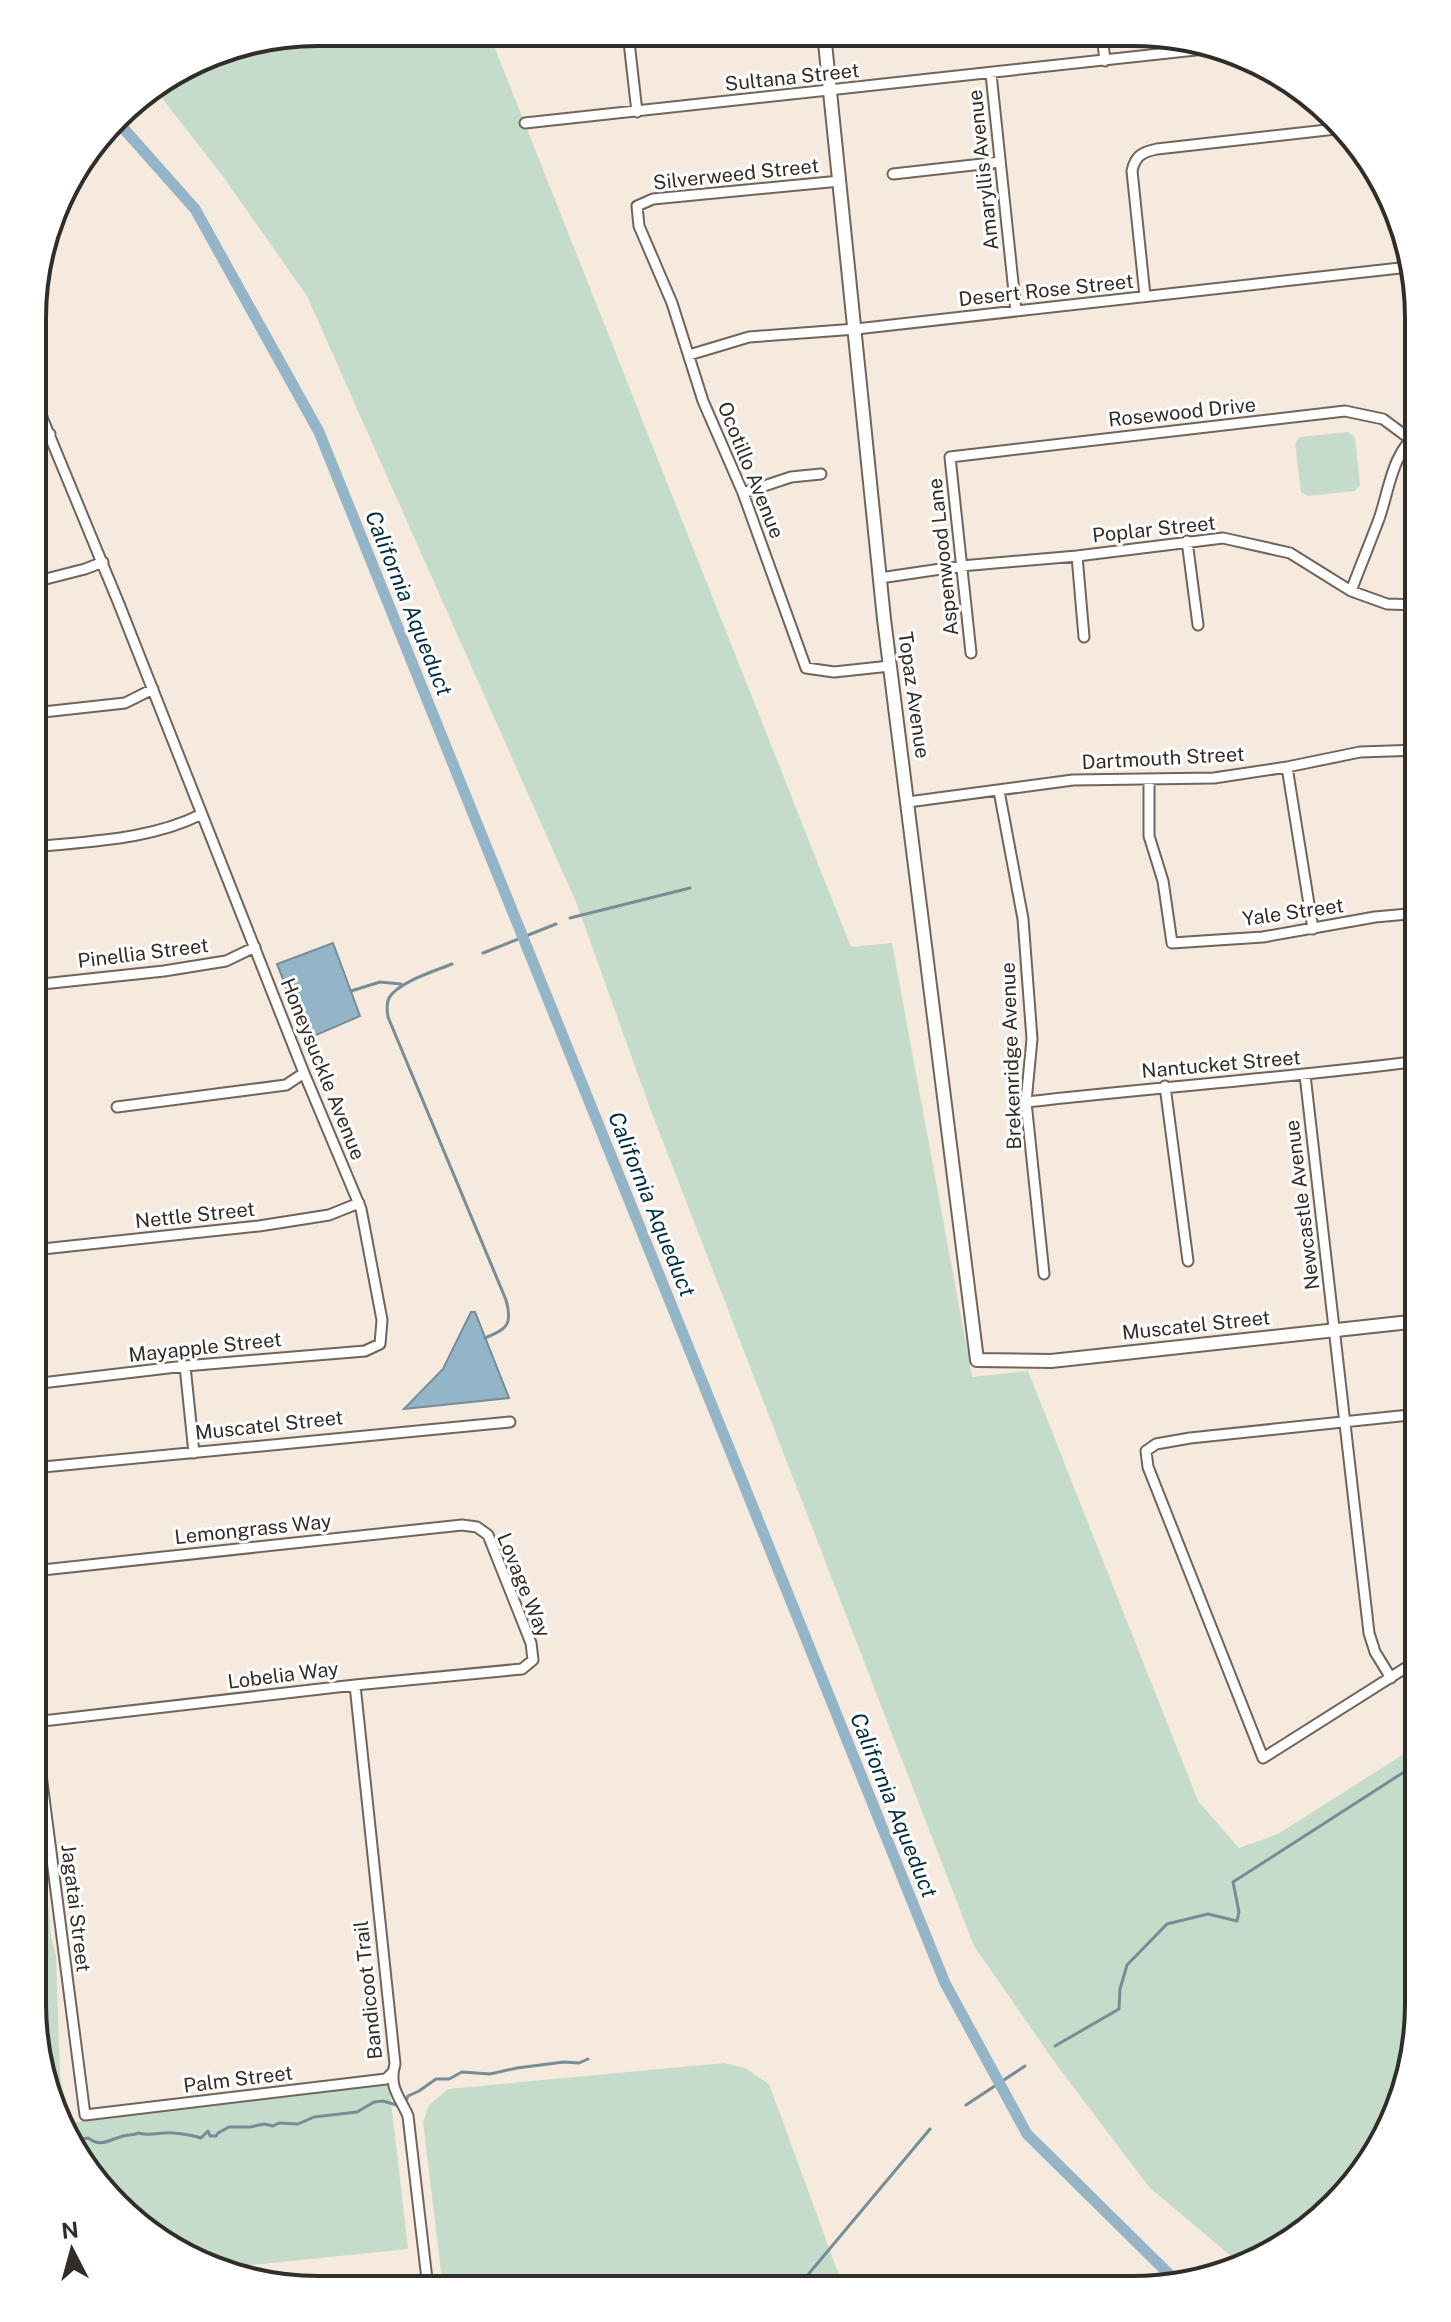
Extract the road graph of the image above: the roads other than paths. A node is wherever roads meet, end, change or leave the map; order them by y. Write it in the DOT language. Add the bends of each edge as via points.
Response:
graph roads {
  1 [pos="825,46"];
  2 [pos="1103,46"];
  3 [pos="630,47"];
  4 [pos="1186,51"];
  5 [pos="1105,61"];
  6 [pos="991,74"];
  7 [pos="830,91"];
  8 [pos="637,112"];
  9 [pos="525,123"];
  10 [pos="1329,130"];
  11 [pos="1000,162"];
  12 [pos="893,174"];
  13 [pos="840,181"];
  14 [pos="637,206"];
  15 [pos="1400,268"];
  16 [pos="1145,296"];
  17 [pos="1016,311"];
  18 [pos="856,329"];
  19 [pos="689,355"];
  20 [pos="46,425"];
  21 [pos="1405,431"];
  22 [pos="50,434"];
  23 [pos="46,436"];
  24 [pos="1405,452"];
  25 [pos="950,457"];
  26 [pos="821,474"];
  27 [pos="743,493"];
  28 [pos="1187,541"];
  29 [pos="1077,556"];
  30 [pos="103,562"];
  31 [pos="961,566"];
  32 [pos="880,578"];
  33 [pos="46,579"];
  34 [pos="1351,591"];
  35 [pos="1405,605"];
  36 [pos="1198,625"];
  37 [pos="1084,637"];
  38 [pos="971,653"];
  39 [pos="890,666"];
  40 [pos="153,689"];
  41 [pos="46,712"];
  42 [pos="1405,750"];
  43 [pos="1287,767"];
  44 [pos="1149,781"];
  45 [pos="999,791"];
  46 [pos="908,802"];
  47 [pos="202,814"];
  48 [pos="46,846"];
  49 [pos="1405,914"];
  50 [pos="1313,929"];
  51 [pos="255,947"];
  52 [pos="46,984"];
  53 [pos="1405,1063"];
  54 [pos="304,1073"];
  55 [pos="1305,1075"];
  56 [pos="1165,1086"];
  57 [pos="1026,1102"];
  58 [pos="117,1107"];
  59 [pos="359,1203"];
  60 [pos="46,1249"];
  61 [pos="1188,1261"];
  62 [pos="1044,1274"];
  63 [pos="1404,1323"];
  64 [pos="1335,1330"];
  65 [pos="380,1344"];
  66 [pos="977,1360"];
  67 [pos="185,1366"];
  68 [pos="46,1382"];
  69 [pos="1404,1416"];
  70 [pos="510,1422"];
  71 [pos="1345,1422"];
  72 [pos="194,1453"];
  73 [pos="46,1467"];
  74 [pos="477,1527"];
  75 [pos="46,1570"];
  76 [pos="533,1660"];
  77 [pos="1404,1669"];
  78 [pos="1391,1678"];
  79 [pos="355,1685"];
  80 [pos="46,1721"];
  81 [pos="46,1821"];
  82 [pos="393,2072"];
  83 [pos="85,2115"];
  84 [pos="427,2276"];
  1 -- 7 [label="street, Topaz Avenue"];
  2 -- 5 [label="street"];
  3 -- 8 [label="street"];
  4 -- 5 [label="street, Sultana Street"];
  5 -- 6 [label="street, Sultana Street"];
  6 -- 7 [label="street, Sultana Street"];
  6 -- 11 [label="street, Amaryllis Avenue"];
  7 -- 8 [label="street, Sultana Street"];
  7 -- 13 [label="street, Topaz Avenue"];
  8 -- 9 [label="street, Sultana Street"];
  10 -- 16 [label="street" via="1139,155 1132,171"];
  11 -- 12 [label="street"];
  11 -- 17 [label="street, Amaryllis Avenue"];
  13 -- 14 [label="street, Silverweed Street" via="653,199"];
  13 -- 18 [label="street, Topaz Avenue"];
  14 -- 19 [label="street, Ocotillo Avenue" via="639,226"];
  15 -- 16 [label="street, Desert Rose Street"];
  16 -- 17 [label="street, Desert Rose Street"];
  17 -- 18 [label="street, Desert Rose Street"];
  18 -- 19 [label="street, Desert Rose Street" via="749,337"];
  18 -- 32 [label="street, Topaz Avenue"];
  19 -- 27 [label="street, Ocotillo Avenue"];
  20 -- 22 [label="street, Honeysuckle Avenue"];
  21 -- 25 [label="street, Rosewood Drive" via="1383,419 1345,411"];
  22 -- 23 [label="street"];
  22 -- 30 [label="street, Honeysuckle Avenue"];
  24 -- 34 [label="street" via="1390,477"];
  25 -- 31 [label="street, Aspenwood Lane"];
  26 -- 27 [label="street" via="791,477"];
  27 -- 39 [label="street, Ocotillo Avenue" via="806,668 834,672"];
  28 -- 29 [label="street, Poplar Street"];
  28 -- 34 [label="street, Poplar Street" via="1223,538 1290,553"];
  28 -- 36 [label="street"];
  29 -- 31 [label="street, Poplar Street"];
  29 -- 37 [label="street"];
  30 -- 33 [label="street"];
  30 -- 40 [label="street, Honeysuckle Avenue"];
  31 -- 32 [label="street, Poplar Street"];
  31 -- 38 [label="street, Aspenwood Lane"];
  32 -- 39 [label="street, Topaz Avenue"];
  34 -- 35 [label="street, Poplar Street"];
  39 -- 46 [label="street, Topaz Avenue"];
  40 -- 41 [label="street" via="125,703"];
  40 -- 47 [label="street, Honeysuckle Avenue"];
  42 -- 43 [label="street, Dartmouth Street" via="1360,752"];
  43 -- 44 [label="street, Dartmouth Street"];
  43 -- 50 [label="street"];
  44 -- 45 [label="street, Dartmouth Street" via="1073,780"];
  44 -- 50 [label="street, Yale Street" via="1149,836 1163,881 1172,943"];
  45 -- 46 [label="street, Dartmouth Street"];
  45 -- 57 [label="street, Brekenridge Avenue" via="1027,963 1032,1039"];
  46 -- 66 [label="street, Topaz Avenue"];
  47 -- 48 [label="street" via="155,832"];
  47 -- 51 [label="street, Honeysuckle Avenue"];
  49 -- 50 [label="street, Yale Street"];
  51 -- 52 [label="street, Pinellia Street" via="226,961"];
  51 -- 54 [label="street, Honeysuckle Avenue"];
  53 -- 55 [label="street, Nantucket Street"];
  54 -- 58 [label="street" via="286,1085"];
  54 -- 59 [label="street, Honeysuckle Avenue"];
  55 -- 56 [label="street, Nantucket Street"];
  55 -- 64 [label="street, Newcastle Avenue"];
  56 -- 57 [label="street, Nantucket Street"];
  56 -- 61 [label="street"];
  57 -- 62 [label="street, Brekenridge Avenue"];
  59 -- 60 [label="street, Nettle Street" via="329,1215 273,1224"];
  59 -- 65 [label="street, Honeysuckle Avenue" via="382,1320"];
  63 -- 64 [label="street, Muscatel Street"];
  64 -- 66 [label="street, Muscatel Street" via="1051,1361"];
  64 -- 71 [label="street, Newcastle Avenue"];
  65 -- 67 [label="street, Mayapple Street" via="365,1351"];
  67 -- 68 [label="street, Mayapple Street"];
  67 -- 72 [label="street"];
  69 -- 71 [label="street"];
  70 -- 72 [label="street, Muscatel Street"];
  71 -- 78 [label="street, Newcastle Avenue" via="1369,1633"];
  71 -- 78 [label="street" via="1156,1444 1146,1451 1148,1467 1263,1758"];
  72 -- 73 [label="street, Muscatel Street"];
  74 -- 75 [label="street, Lemongrass Way"];
  74 -- 76 [label="street, Lovage Way" via="488,1535"];
  76 -- 79 [label="street, Lobelia Way" via="522,1669"];
  77 -- 78 [label="street"];
  79 -- 80 [label="street, Lobelia Way"];
  79 -- 82 [label="street, Bandicoot Trail"];
  81 -- 83 [label="street, Jagatai Street"];
  82 -- 83 [label="street, Palm Street" via="386,2079"];
  82 -- 84 [label="street, Bandicoot Trail" via="394,2091 408,2116"];
}
